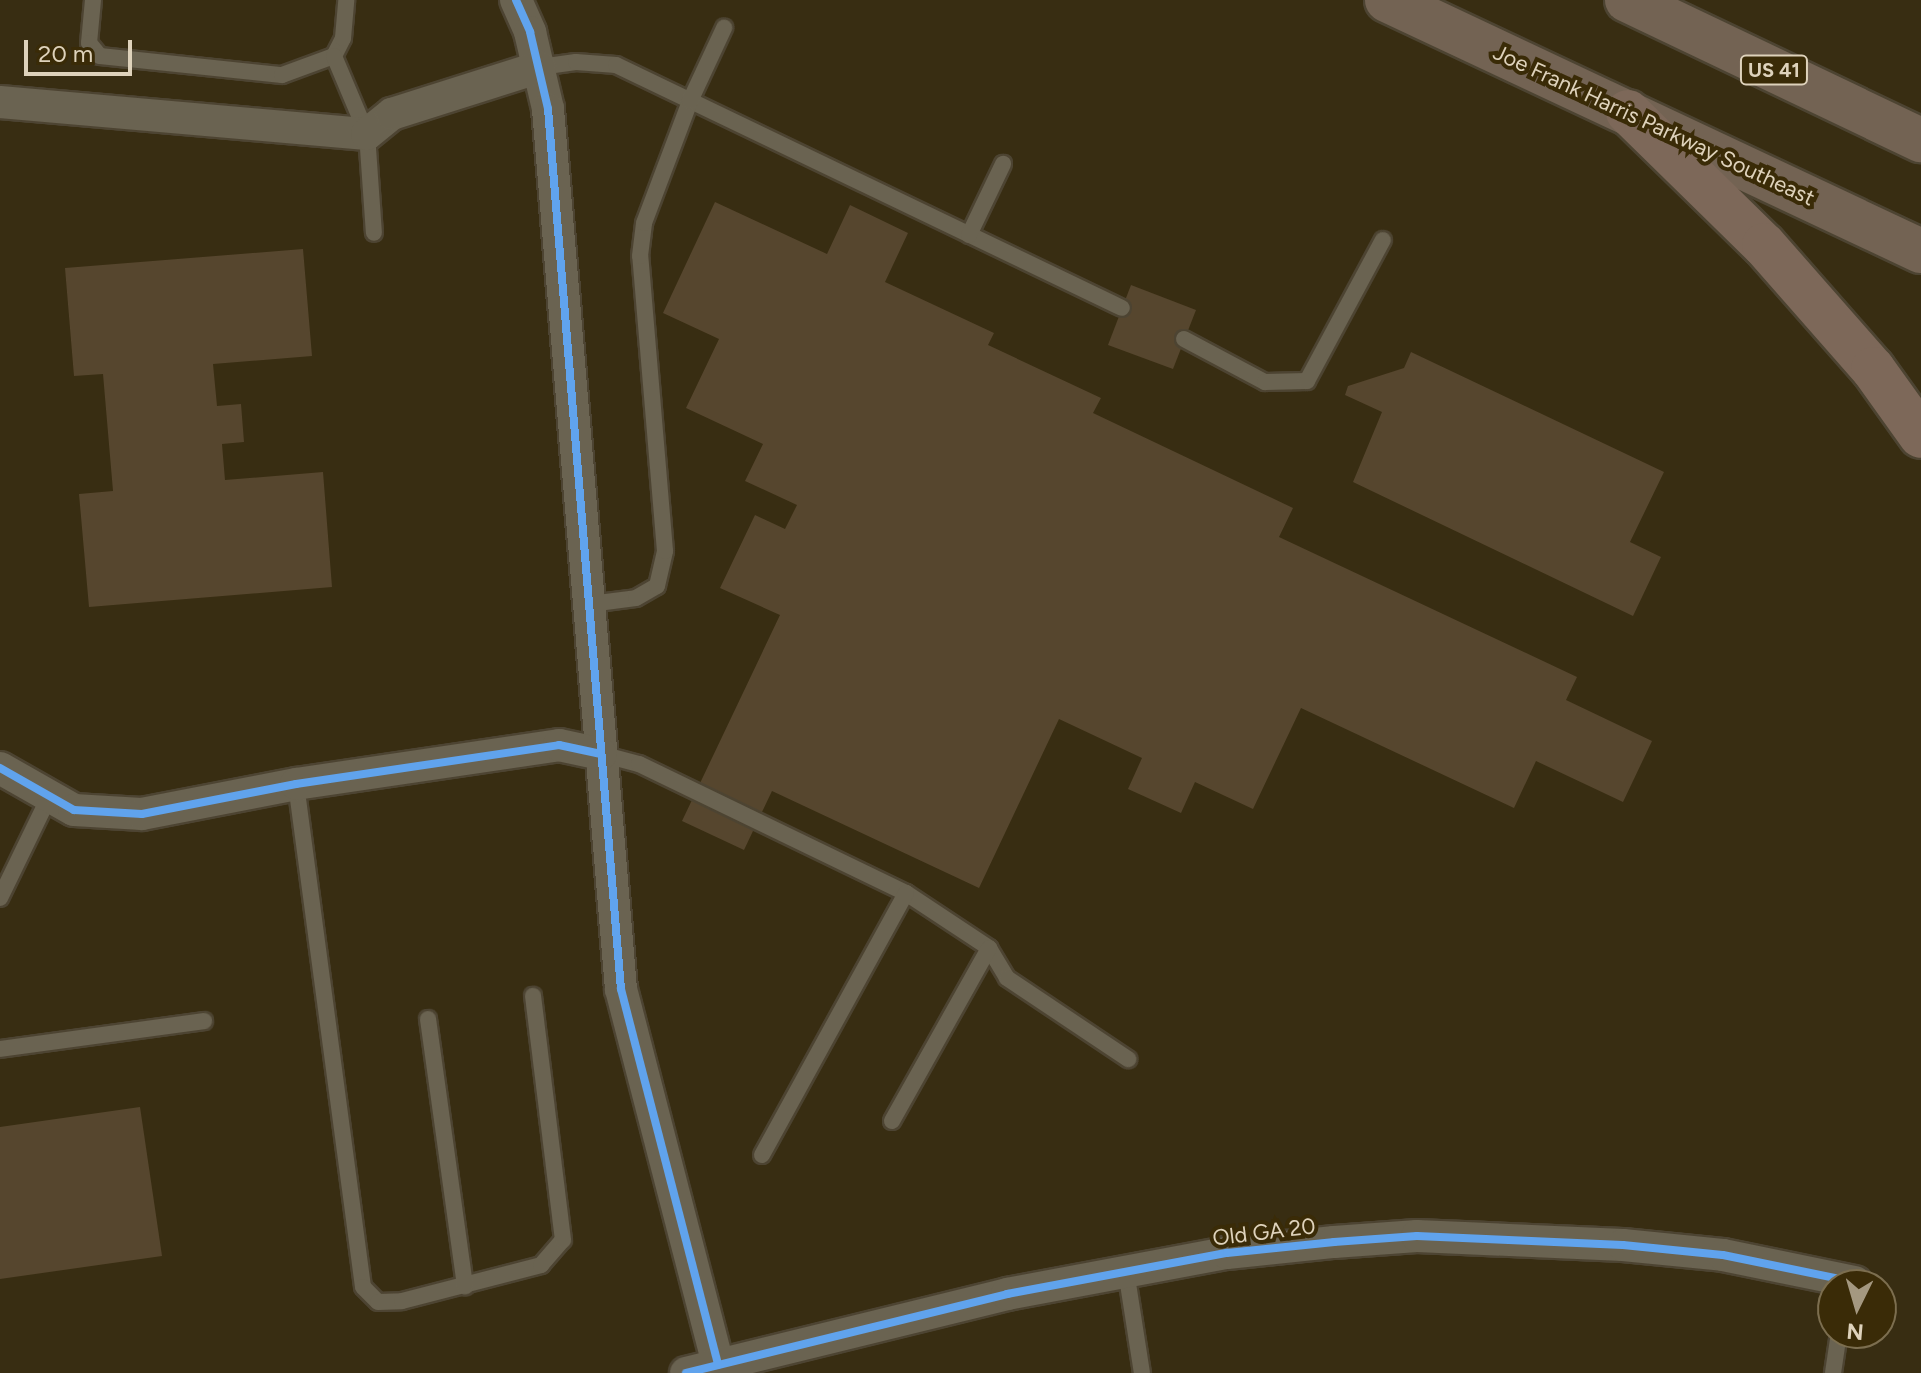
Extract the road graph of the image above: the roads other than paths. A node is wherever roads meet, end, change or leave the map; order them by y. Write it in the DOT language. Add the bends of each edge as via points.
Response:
graph roads {
  1 [pos="93,0"];
  2 [pos="346,0"];
  3 [pos="516,0"];
  4 [pos="1387,0"];
  5 [pos="1627,0"];
  6 [pos="724,28"];
  7 [pos="334,56"];
  8 [pos="540,67"];
  9 [pos="690,101"];
  10 [pos="0,102"];
  11 [pos="1628,112"];
  12 [pos="367,134"];
  13 [pos="1921,140"];
  14 [pos="1003,164"];
  15 [pos="374,233"];
  16 [pos="969,235"];
  17 [pos="1383,240"];
  18 [pos="1921,251"];
  19 [pos="1122,308"];
  20 [pos="1184,339"];
  21 [pos="1921,436"];
  22 [pos="590,604"];
  23 [pos="601,754"];
  24 [pos="0,768"];
  25 [pos="296,784"];
  26 [pos="48,799"];
  27 [pos="906,893"];
  28 [pos="0,898"];
  29 [pos="989,948"];
  30 [pos="533,996"];
  31 [pos="428,1019"];
  32 [pos="204,1021"];
  33 [pos="0,1049"];
  34 [pos="1128,1059"];
  35 [pos="892,1121"];
  36 [pos="762,1155"];
  37 [pos="1126,1271"];
  38 [pos="1817,1276"];
  39 [pos="465,1286"];
  40 [pos="1837,1349"];
  41 [pos="718,1365"];
  42 [pos="686,1373"];
  43 [pos="1142,1373"];
  44 [pos="1833,1373"];
  1 -- 7 [label="lane" via="89,43 100,56 282,75"];
  2 -- 7 [label="lane" via="343,38"];
  3 -- 8 [label="street"];
  4 -- 11 [label="main road, Joe Frank Harris Parkway Southeast"];
  5 -- 13 [label="main road, US 41"];
  6 -- 9 [label="lane"];
  7 -- 12 [label="lane"];
  8 -- 9 [label="lane" via="576,62 616,65"];
  8 -- 12 [label="street" via="392,114"];
  8 -- 22 [label="street" via="548,109"];
  9 -- 16 [label="lane"];
  9 -- 22 [label="lane" via="644,223 640,256 665,551 657,586 636,598"];
  10 -- 12 [label="street"];
  11 -- 18 [label="main road, Joe Frank Harris Parkway Southeast"];
  11 -- 21 [label="highway" via="1764,245 1873,369"];
  12 -- 15 [label="lane"];
  14 -- 16 [label="lane"];
  16 -- 19 [label="lane"];
  17 -- 20 [label="lane" via="1307,381 1265,382"];
  22 -- 23 [label="street"];
  23 -- 25 [label="street" via="559,745"];
  23 -- 27 [label="lane" via="639,764"];
  23 -- 41 [label="street" via="621,989"];
  24 -- 26 [label="street"];
  25 -- 26 [label="street" via="142,814 74,810"];
  25 -- 39 [label="lane" via="363,1287 378,1302"];
  26 -- 28 [label="lane"];
  27 -- 29 [label="lane"];
  27 -- 36 [label="lane"];
  29 -- 34 [label="lane" via="1007,978"];
  29 -- 35 [label="lane"];
  30 -- 39 [label="lane" via="563,1240 541,1265"];
  31 -- 39 [label="lane"];
  32 -- 33 [label="lane"];
  37 -- 38 [label="street, Old GA 20" via="1334,1242 1500,1237 1723,1255"];
  37 -- 41 [label="street, Old GA 20" via="978,1300"];
  37 -- 43 [label="lane"];
  40 -- 44 [label="lane"];
  41 -- 42 [label="street, Old GA 20"];
}
